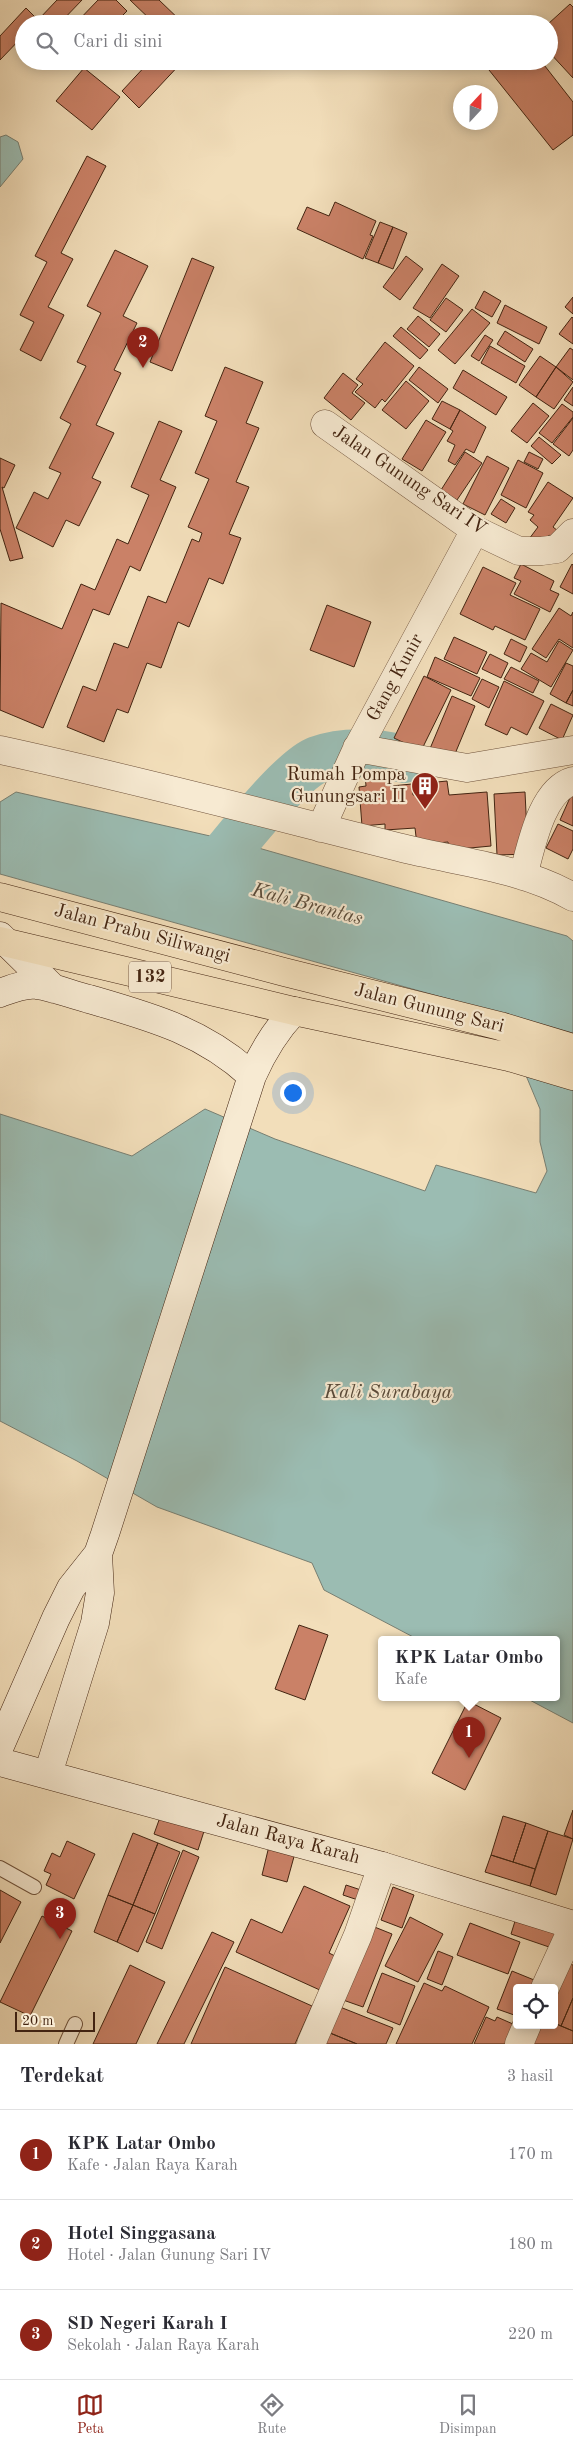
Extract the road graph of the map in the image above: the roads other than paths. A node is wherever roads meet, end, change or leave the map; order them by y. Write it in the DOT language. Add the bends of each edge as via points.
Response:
graph roads {
  1 [pos="325,424"];
  2 [pos="475,530"];
  3 [pos="573,533"];
  4 [pos="0,750"];
  5 [pos="573,750"];
  6 [pos="354,754"];
  7 [pos="573,781"];
  8 [pos="321,828"];
  9 [pos="522,876"];
  10 [pos="0,897"];
  11 [pos="573,897"];
  12 [pos="2,940"];
  13 [pos="284,972"];
  14 [pos="54,990"];
  15 [pos="0,993"];
  16 [pos="294,1011"];
  17 [pos="573,1048"];
  18 [pos="252,1076"];
  19 [pos="573,1076"];
  20 [pos="102,1544"];
  21 [pos="0,1746"];
  22 [pos="0,1762"];
  23 [pos="48,1774"];
  24 [pos="382,1866"];
  25 [pos="0,1868"];
  26 [pos="34,1887"];
  27 [pos="573,1926"];
  28 [pos="547,1984"];
  29 [pos="75,2024"];
  30 [pos="525,2029"];
  31 [pos="66,2044"];
  32 [pos="310,2044"];
  33 [pos="519,2044"];
  1 -- 2 [label="street, Jalan Gunung Sari IV"];
  2 -- 3 [label="street, Jalan Gunung Sari IV" via="519,550 531,552 557,549"];
  2 -- 6 [label="street, Gang Kunir"];
  4 -- 8 [label="street" via="106,773"];
  5 -- 6 [label="street" via="467,768"];
  6 -- 8 [label="street, Gang Kunir"];
  7 -- 9 [label="street" via="560,788 540,819"];
  8 -- 9 [label="street"];
  9 -- 11 [label="street"];
  10 -- 13 [label="main road, Jalan Prabu Siliwangi / 132"];
  12 -- 14 [label="street"];
  12 -- 16 [label="main road, Jalan Prabu Siliwangi / 132"];
  13 -- 17 [label="main road, Jalan Gunung Sari / 132" via="500,1026"];
  14 -- 15 [label="street" via="36,985"];
  14 -- 18 [label="street" via="138,1013 196,1035 222,1050"];
  16 -- 18 [label="street" via="266,1047"];
  16 -- 19 [label="main road, Jalan Gunung Sari / 132" via="509,1057"];
  18 -- 20 [label="street"];
  20 -- 21 [label="street" via="56,1618"];
  20 -- 23 [label="street" via="95,1623"];
  22 -- 23 [label="street, Jalan Raya Karah"];
  23 -- 24 [label="street, Jalan Raya Karah"];
  24 -- 27 [label="street, Jalan Raya Karah"];
  24 -- 32 [label="street" via="358,1935"];
  25 -- 26 [label="lane"];
  27 -- 28 [label="street"];
  29 -- 31 [label="lane"];
  30 -- 33 [label="street"];
}
